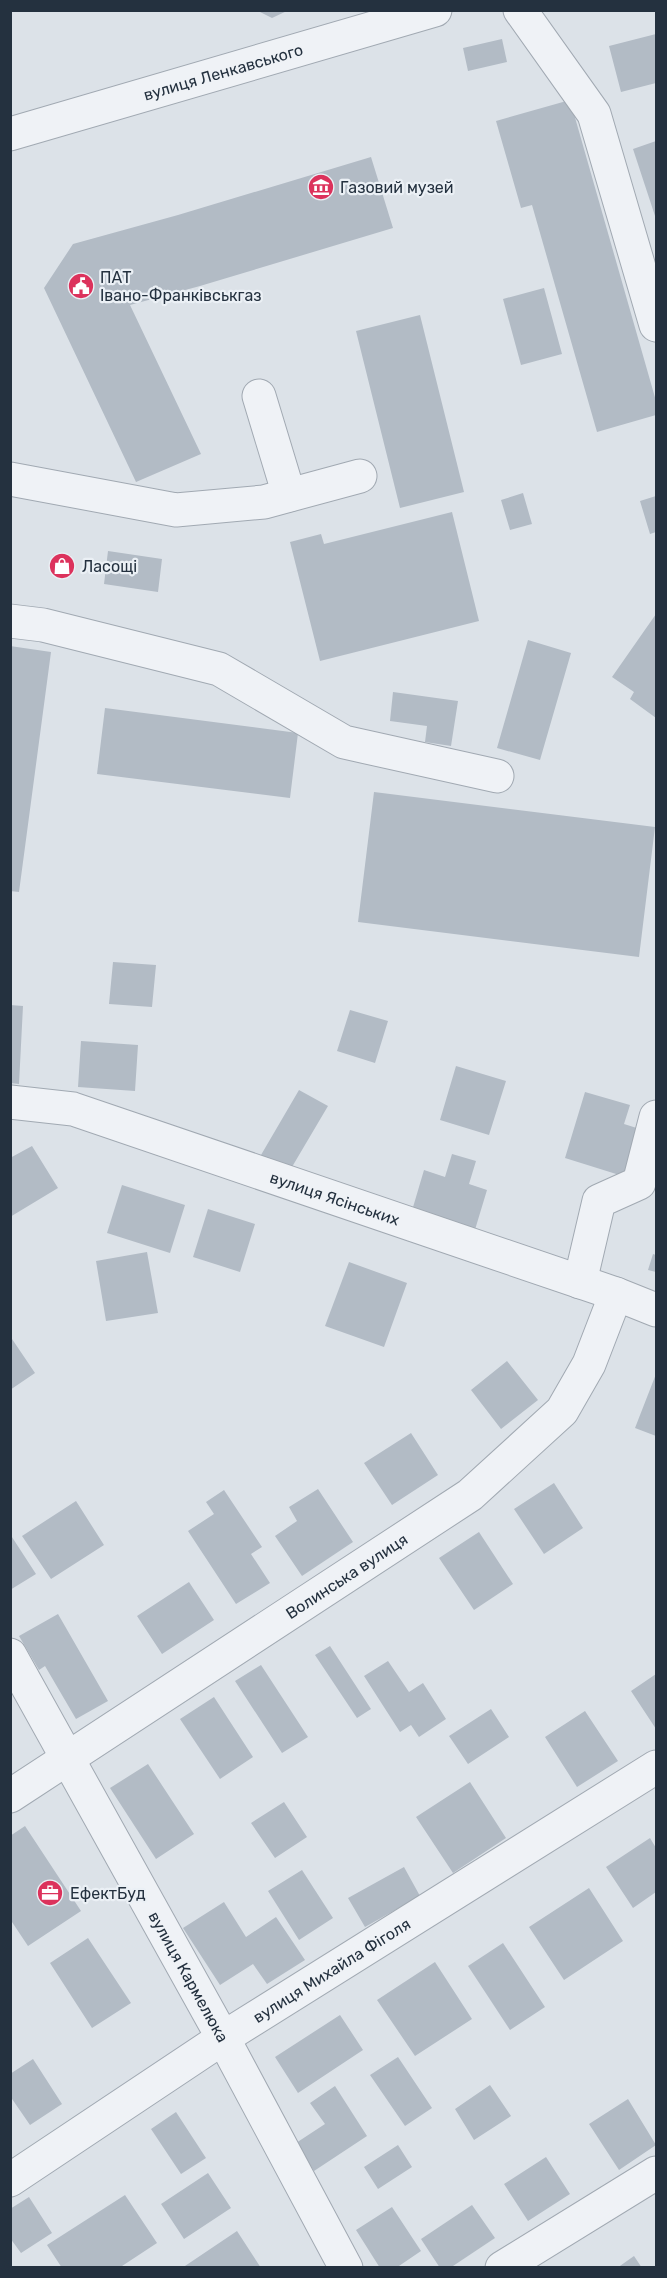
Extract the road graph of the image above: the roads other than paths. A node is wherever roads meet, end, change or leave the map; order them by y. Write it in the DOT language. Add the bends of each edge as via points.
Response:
graph roads {
  1 [pos="435,10"];
  2 [pos="520,10"];
  3 [pos="368,20"];
  4 [pos="10,134"];
  5 [pos="657,326"];
  6 [pos="259,396"];
  7 [pos="360,476"];
  8 [pos="10,479"];
  9 [pos="289,495"];
  10 [pos="10,621"];
  11 [pos="497,776"];
  12 [pos="10,1102"];
  13 [pos="657,1117"];
  14 [pos="580,1282"];
  15 [pos="616,1294"];
  16 [pos="657,1310"];
  17 [pos="10,1655"];
  18 [pos="68,1758"];
  19 [pos="657,1767"];
  20 [pos="10,1796"];
  21 [pos="223,2038"];
  22 [pos="657,2173"];
  23 [pos="10,2180"];
  24 [pos="346,2268"];
  25 [pos="502,2268"];
  1 -- 3 [label="street, вулиця Ленкавського"];
  2 -- 5 [label="street" via="594,114"];
  3 -- 4 [label="street, вулиця Ленкавського"];
  6 -- 9 [label="street"];
  7 -- 9 [label="street"];
  8 -- 9 [label="street" via="177,510 264,502"];
  10 -- 11 [label="street" via="43,625 219,669 344,742"];
  12 -- 14 [label="street, вулиця Ясінських" via="73,1109"];
  13 -- 14 [label="street" via="639,1183 599,1201"];
  14 -- 15 [label="street, вулиця Ясінських"];
  15 -- 16 [label="street, вулиця Ясінських"];
  15 -- 18 [label="street, Волинська вулиця" via="589,1364 562,1411 471,1495"];
  17 -- 18 [label="street, вулиця Кармелюка"];
  18 -- 20 [label="street, Волинська вулиця"];
  18 -- 21 [label="street, вулиця Кармелюка"];
  19 -- 21 [label="street, вулиця Михайла Фіголя"];
  21 -- 23 [label="street, вулиця Михайла Фіголя"];
  21 -- 24 [label="street, вулиця Кармелюка"];
  22 -- 25 [label="street"];
}
